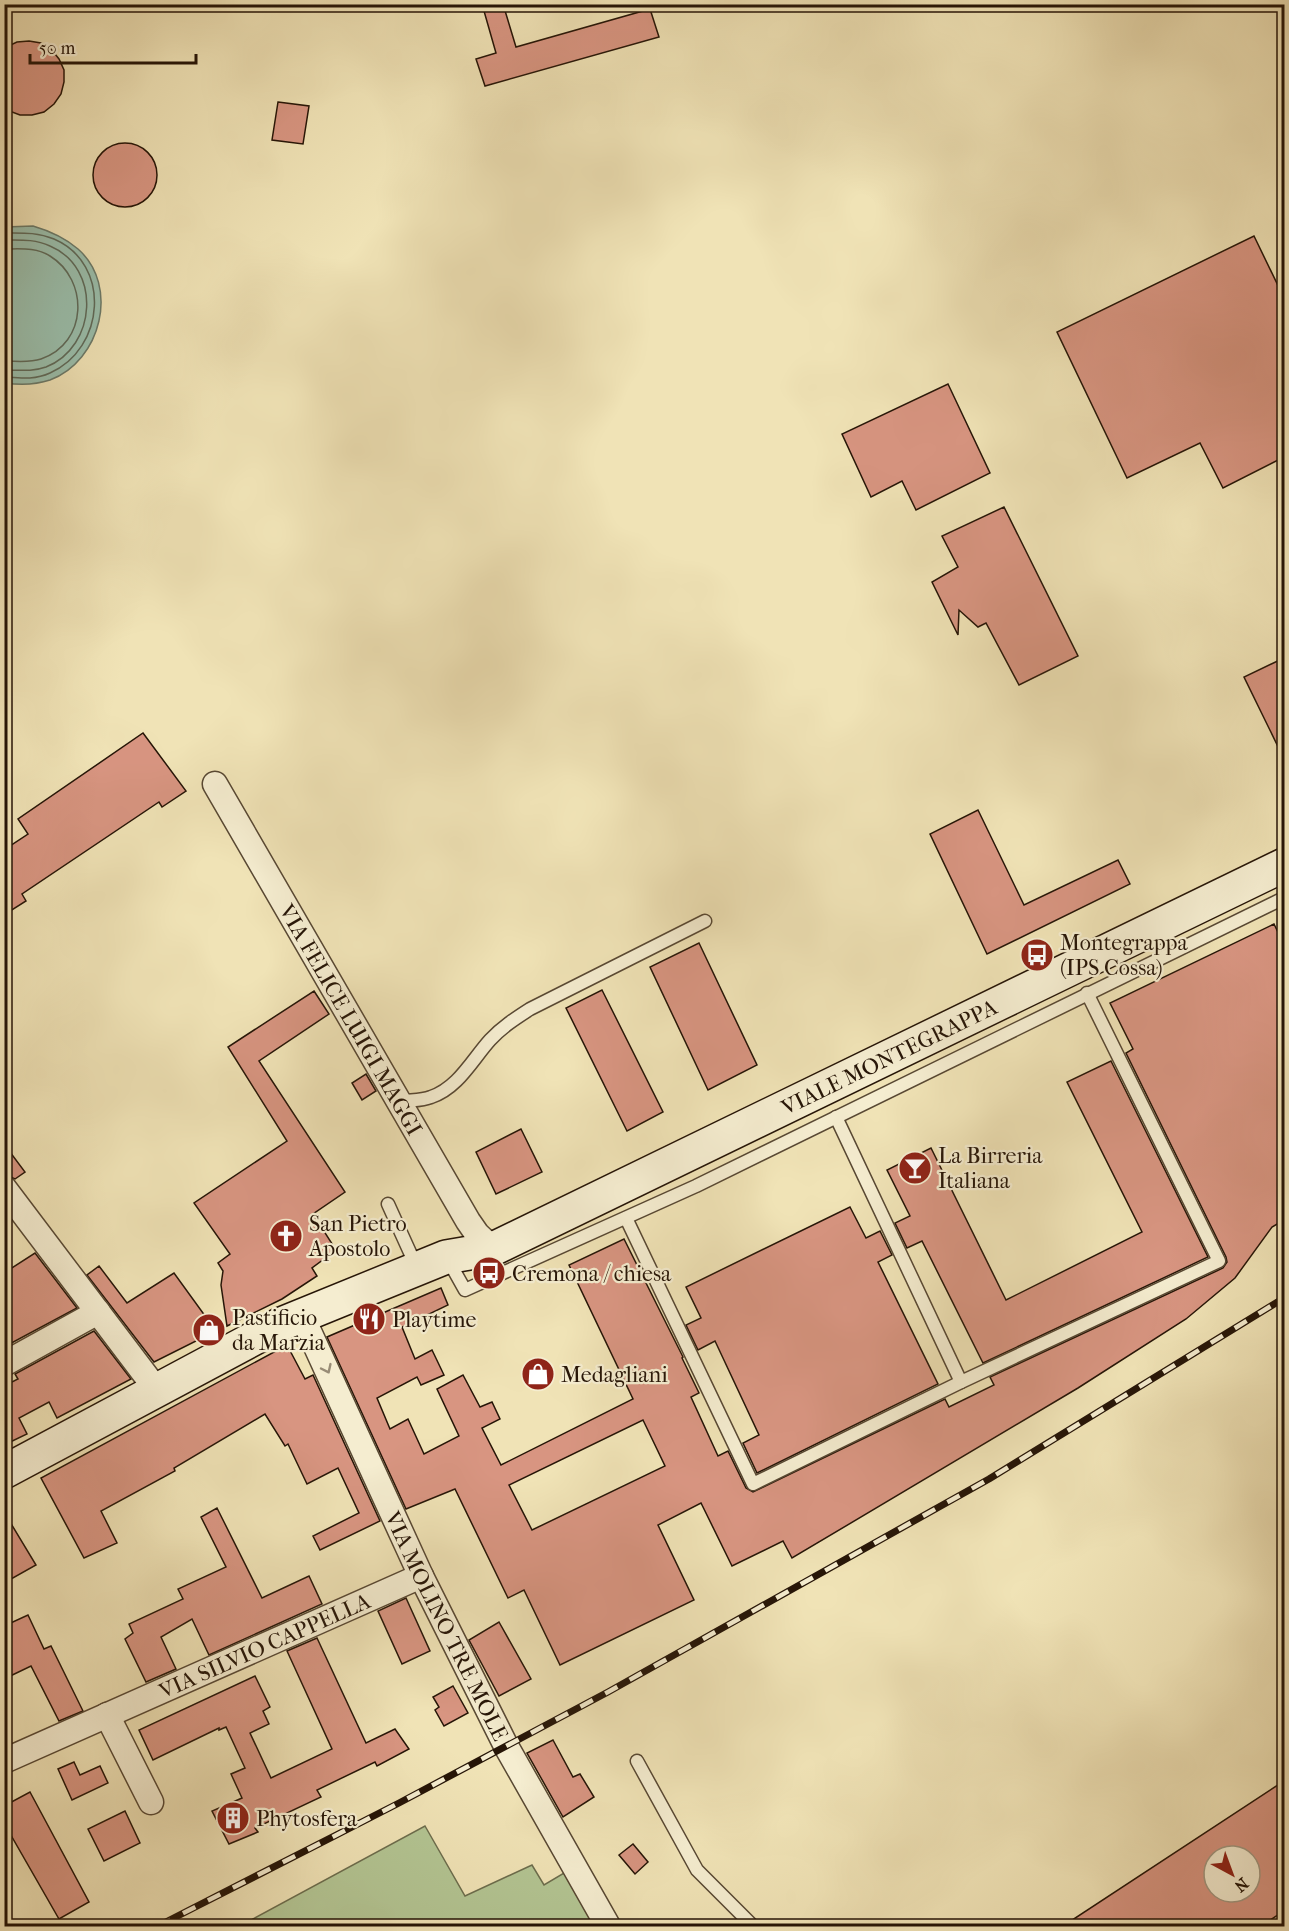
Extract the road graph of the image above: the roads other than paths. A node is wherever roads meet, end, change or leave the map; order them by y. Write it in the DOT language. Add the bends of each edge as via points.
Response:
graph roads {
  1 [pos="215,784"];
  2 [pos="1276,886"];
  3 [pos="705,921"];
  4 [pos="1087,993"];
  5 [pos="399,1102"];
  6 [pos="836,1117"];
  7 [pos="4,1188"];
  8 [pos="388,1204"];
  9 [pos="626,1218"];
  10 [pos="494,1249"];
  11 [pos="432,1263"];
  12 [pos="98,1312"];
  13 [pos="302,1316"];
  14 [pos="4,1364"];
  15 [pos="961,1382"];
  16 [pos="156,1389"];
  17 [pos="4,1472"];
  18 [pos="421,1576"];
  19 [pos="107,1715"];
  20 [pos="4,1761"];
  21 [pos="637,1761"];
  22 [pos="151,1802"];
  23 [pos="608,1926"];
  24 [pos="753,1926"];
  1 -- 5 [label="street, VIA FELICE LUIGI MAGGI"];
  2 -- 4 [label="lane"];
  2 -- 10 [label="main road, VIALE MONTEGRAPPA"];
  3 -- 5 [label="lane" via="530,1009 490,1040 450,1086 431,1097"];
  4 -- 6 [label="lane"];
  4 -- 15 [label="lane" via="1219,1261"];
  5 -- 10 [label="street, VIA FELICE LUIGI MAGGI" via="468,1221"];
  6 -- 9 [label="lane"];
  6 -- 15 [label="lane, VIALE MONTEGRAPPA"];
  7 -- 12 [label="street"];
  8 -- 11 [label="lane"];
  9 -- 11 [label="lane" via="465,1290"];
  9 -- 15 [label="lane" via="753,1484"];
  10 -- 11 [label="main road, VIALE MONTEGRAPPA"];
  11 -- 13 [label="main road, VIALE MONTEGRAPPA"];
  12 -- 14 [label="street"];
  12 -- 16 [label="street"];
  13 -- 16 [label="main road, VIALE MONTEGRAPPA"];
  13 -- 18 [label="street, VIA MOLINO TRE MOLE, one-way"];
  16 -- 17 [label="main road, VIALE MONTEGRAPPA"];
  18 -- 19 [label="street, VIA SILVIO CAPPELLA"];
  18 -- 23 [label="street, VIA MOLINO TRE MOLE" via="506,1746"];
  19 -- 20 [label="street, VIA SILVIO CAPPELLA"];
  19 -- 22 [label="street"];
  21 -- 24 [label="lane" via="697,1870"];
}
